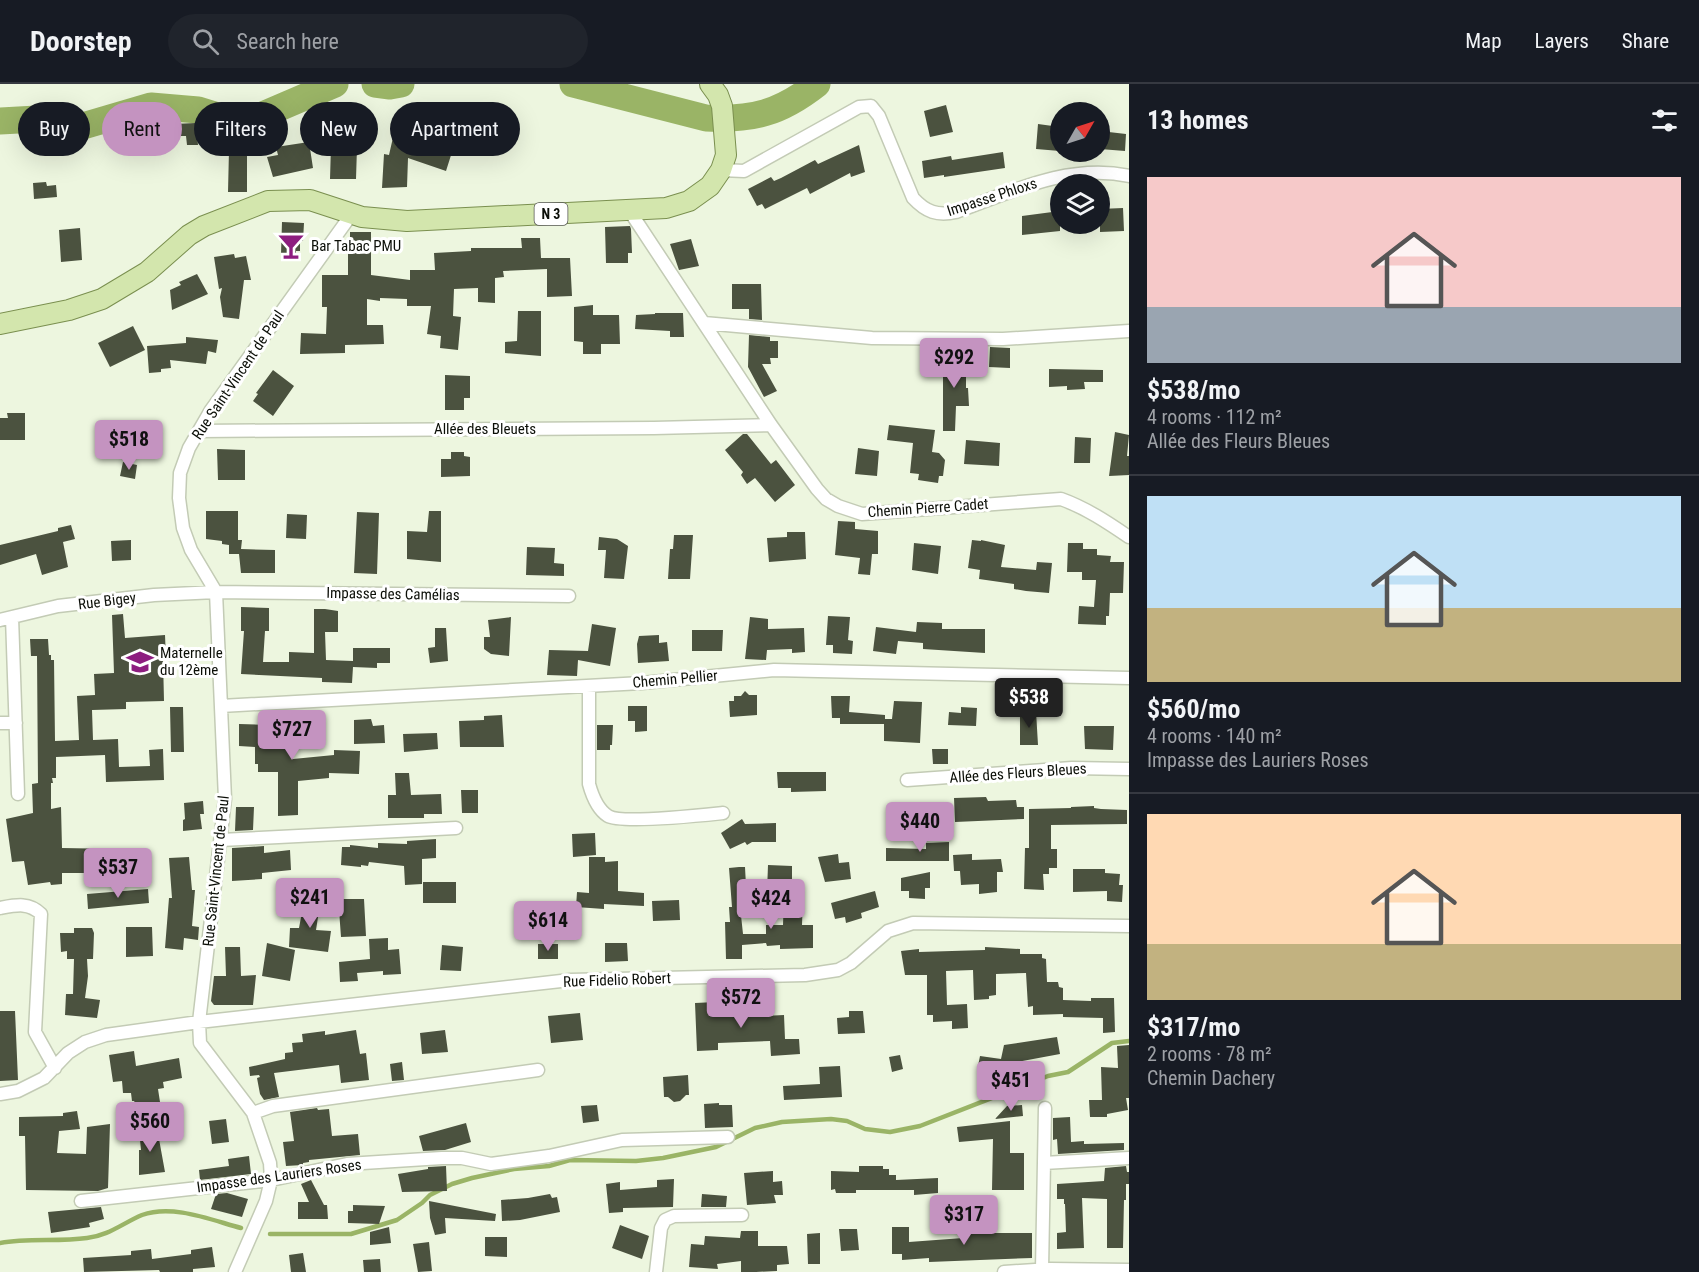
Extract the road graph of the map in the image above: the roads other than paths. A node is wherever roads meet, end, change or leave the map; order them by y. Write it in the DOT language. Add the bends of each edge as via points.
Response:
graph roads {
  1 [pos="714,90"];
  2 [pos="724,162"];
  3 [pos="1129,176"];
  4 [pos="629,210"];
  5 [pos="351,215"];
  6 [pos="704,323"];
  7 [pos="0,324"];
  8 [pos="1129,331"];
  9 [pos="771,425"];
  10 [pos="199,430"];
  11 [pos="1129,537"];
  12 [pos="216,592"];
  13 [pos="569,596"];
  14 [pos="6,619"];
  15 [pos="1129,678"];
  16 [pos="589,686"];
  17 [pos="221,706"];
  18 [pos="0,723"];
  19 [pos="16,723"];
  20 [pos="1129,769"];
  21 [pos="907,780"];
  22 [pos="18,795"];
  23 [pos="723,813"];
  24 [pos="456,828"];
  25 [pos="221,840"];
  26 [pos="0,908"];
  27 [pos="1129,926"];
  28 [pos="199,1022"];
  29 [pos="55,1068"];
  30 [pos="538,1070"];
  31 [pos="0,1094"];
  32 [pos="1045,1108"];
  33 [pos="253,1113"];
  34 [pos="728,1137"];
  35 [pos="1129,1158"];
  36 [pos="1044,1163"];
  37 [pos="271,1180"];
  38 [pos="81,1201"];
  39 [pos="742,1215"];
  40 [pos="1042,1269"];
  41 [pos="1129,1270"];
  42 [pos="235,1272"];
  43 [pos="656,1272"];
  44 [pos="1004,1272"];
  1 -- 2 [label="main road" via="722,106"];
  2 -- 3 [label="street, Impasse Phloxs" via="744,171 865,105 879,116 912,198 931,213 956,212 1052,178 1083,173"];
  2 -- 4 [label="main road, N 3" via="710,186 689,201 666,208"];
  4 -- 5 [label="main road, N 3" via="407,221"];
  4 -- 6 [label="street, Chemin Pierre Cadet"];
  5 -- 7 [label="main road, N 3" via="310,200 268,201 204,226 147,272 102,299"];
  5 -- 10 [label="street, Rue Saint-Vincent de Paul"];
  6 -- 8 [label="street" via="872,338 1003,339"];
  6 -- 9 [label="street, Chemin Pierre Cadet"];
  9 -- 10 [label="street, Allée des Bleuets"];
  9 -- 11 [label="street, Chemin Pierre Cadet" via="826,499 849,511 862,514 1061,499 1098,516"];
  10 -- 12 [label="street, Rue Saint-Vincent de Paul" via="180,473 178,498 191,550"];
  12 -- 13 [label="street, Impasse des Camélias"];
  12 -- 14 [label="street, Rue Bigey" via="58,606"];
  12 -- 17 [label="street, Rue Saint-Vincent de Paul"];
  14 -- 19 [label="street"];
  15 -- 16 [label="street, Chemin Pellier" via="774,670"];
  16 -- 17 [label="street, Chemin Pellier"];
  16 -- 23 [label="street" via="589,784 593,797 607,815 642,818"];
  17 -- 25 [label="street, Rue Saint-Vincent de Paul" via="225,799"];
  18 -- 19 [label="street"];
  19 -- 22 [label="street"];
  20 -- 21 [label="street, Allée des Fleurs Bleues" via="1072,768"];
  24 -- 25 [label="street"];
  25 -- 28 [label="street, Rue Saint-Vincent de Paul"];
  26 -- 29 [label="street" via="27,905 41,914 34,1032"];
  27 -- 28 [label="street, Rue Fidelio Robert" via="913,923 888,931 838,970 814,974 570,980"];
  28 -- 29 [label="street, Rue Fidelio Robert" via="106,1035 85,1042"];
  28 -- 33 [label="street, Rue Saint-Vincent de Paul" via="200,1043"];
  29 -- 31 [label="street, Rue Fidelio Robert" via="18,1091"];
  30 -- 33 [label="street" via="273,1106"];
  32 -- 36 [label="street"];
  33 -- 37 [label="street, Rue Saint-Vincent de Paul" via="270,1163"];
  34 -- 37 [label="street, Impasse des Lauriers Roses" via="622,1140 499,1163 442,1158 347,1164"];
  35 -- 36 [label="street"];
  36 -- 40 [label="street"];
  37 -- 38 [label="street, Impasse des Lauriers Roses"];
  37 -- 42 [label="street, Rue Saint-Vincent de Paul"];
  39 -- 43 [label="street" via="675,1216 665,1220"];
  40 -- 41 [label="street"];
  40 -- 44 [label="street"];
}
